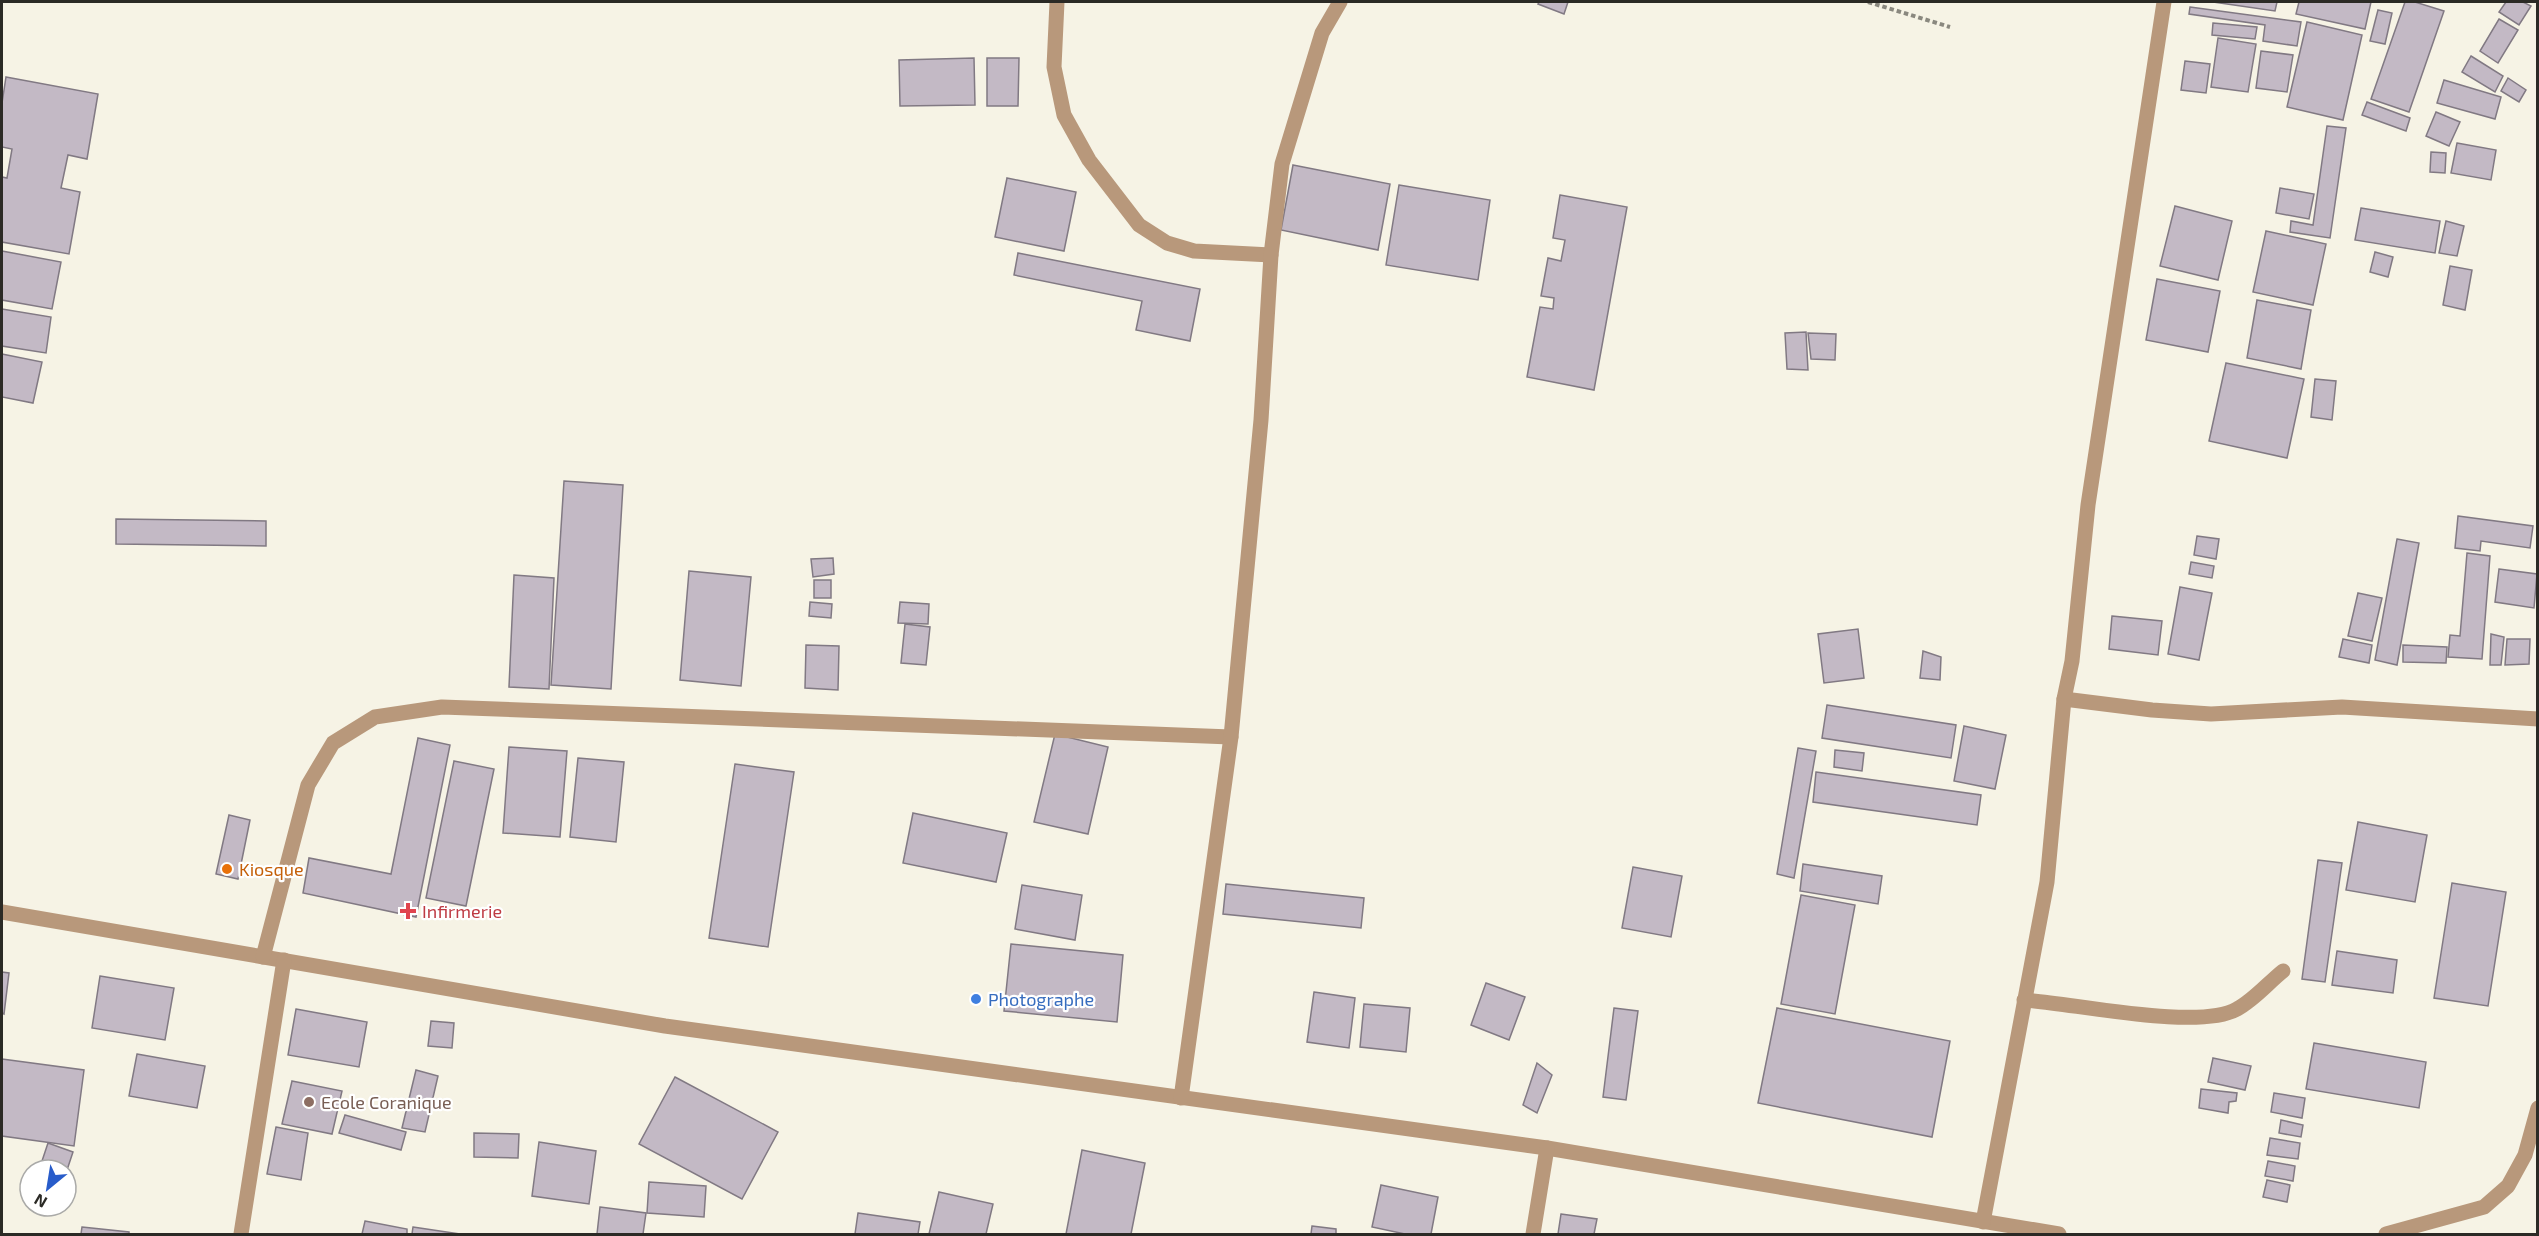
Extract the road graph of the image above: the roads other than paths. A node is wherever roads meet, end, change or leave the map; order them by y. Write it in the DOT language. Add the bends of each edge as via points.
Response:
graph roads {
  1 [pos="1057,2"];
  2 [pos="1340,2"];
  3 [pos="2164,2"];
  4 [pos="1271,255"];
  5 [pos="2064,699"];
  6 [pos="2538,719"];
  7 [pos="1231,737"];
  8 [pos="2,912"];
  9 [pos="263,957"];
  10 [pos="284,960"];
  11 [pos="2283,971"];
  12 [pos="2024,1000"];
  13 [pos="1181,1098"];
  14 [pos="2538,1108"];
  15 [pos="1547,1148"];
  16 [pos="1983,1222"];
  17 [pos="241,1234"];
  18 [pos="1533,1234"];
  19 [pos="2059,1234"];
  20 [pos="2386,1234"];
  1 -- 4 [label="street" via="1054,67 1064,115 1089,160 1139,225 1167,243 1194,251"];
  2 -- 4 [label="street" via="1322,33 1282,164"];
  3 -- 5 [label="street" via="2088,505 2072,661"];
  4 -- 7 [label="street" via="1261,420"];
  5 -- 6 [label="street" via="2211,714 2343,707"];
  5 -- 12 [label="street" via="2047,882"];
  7 -- 9 [label="street" via="442,707 375,717 333,743 308,785"];
  7 -- 13 [label="street"];
  8 -- 9 [label="street"];
  9 -- 10 [label="street"];
  10 -- 13 [label="street" via="664,1026"];
  10 -- 17 [label="street"];
  11 -- 12 [label="street" via="2238,1009 2213,1017"];
  12 -- 16 [label="street"];
  13 -- 15 [label="street"];
  14 -- 20 [label="street" via="2525,1155 2508,1186 2484,1207"];
  15 -- 16 [label="street"];
  15 -- 18 [label="street"];
  16 -- 19 [label="street"];
}
